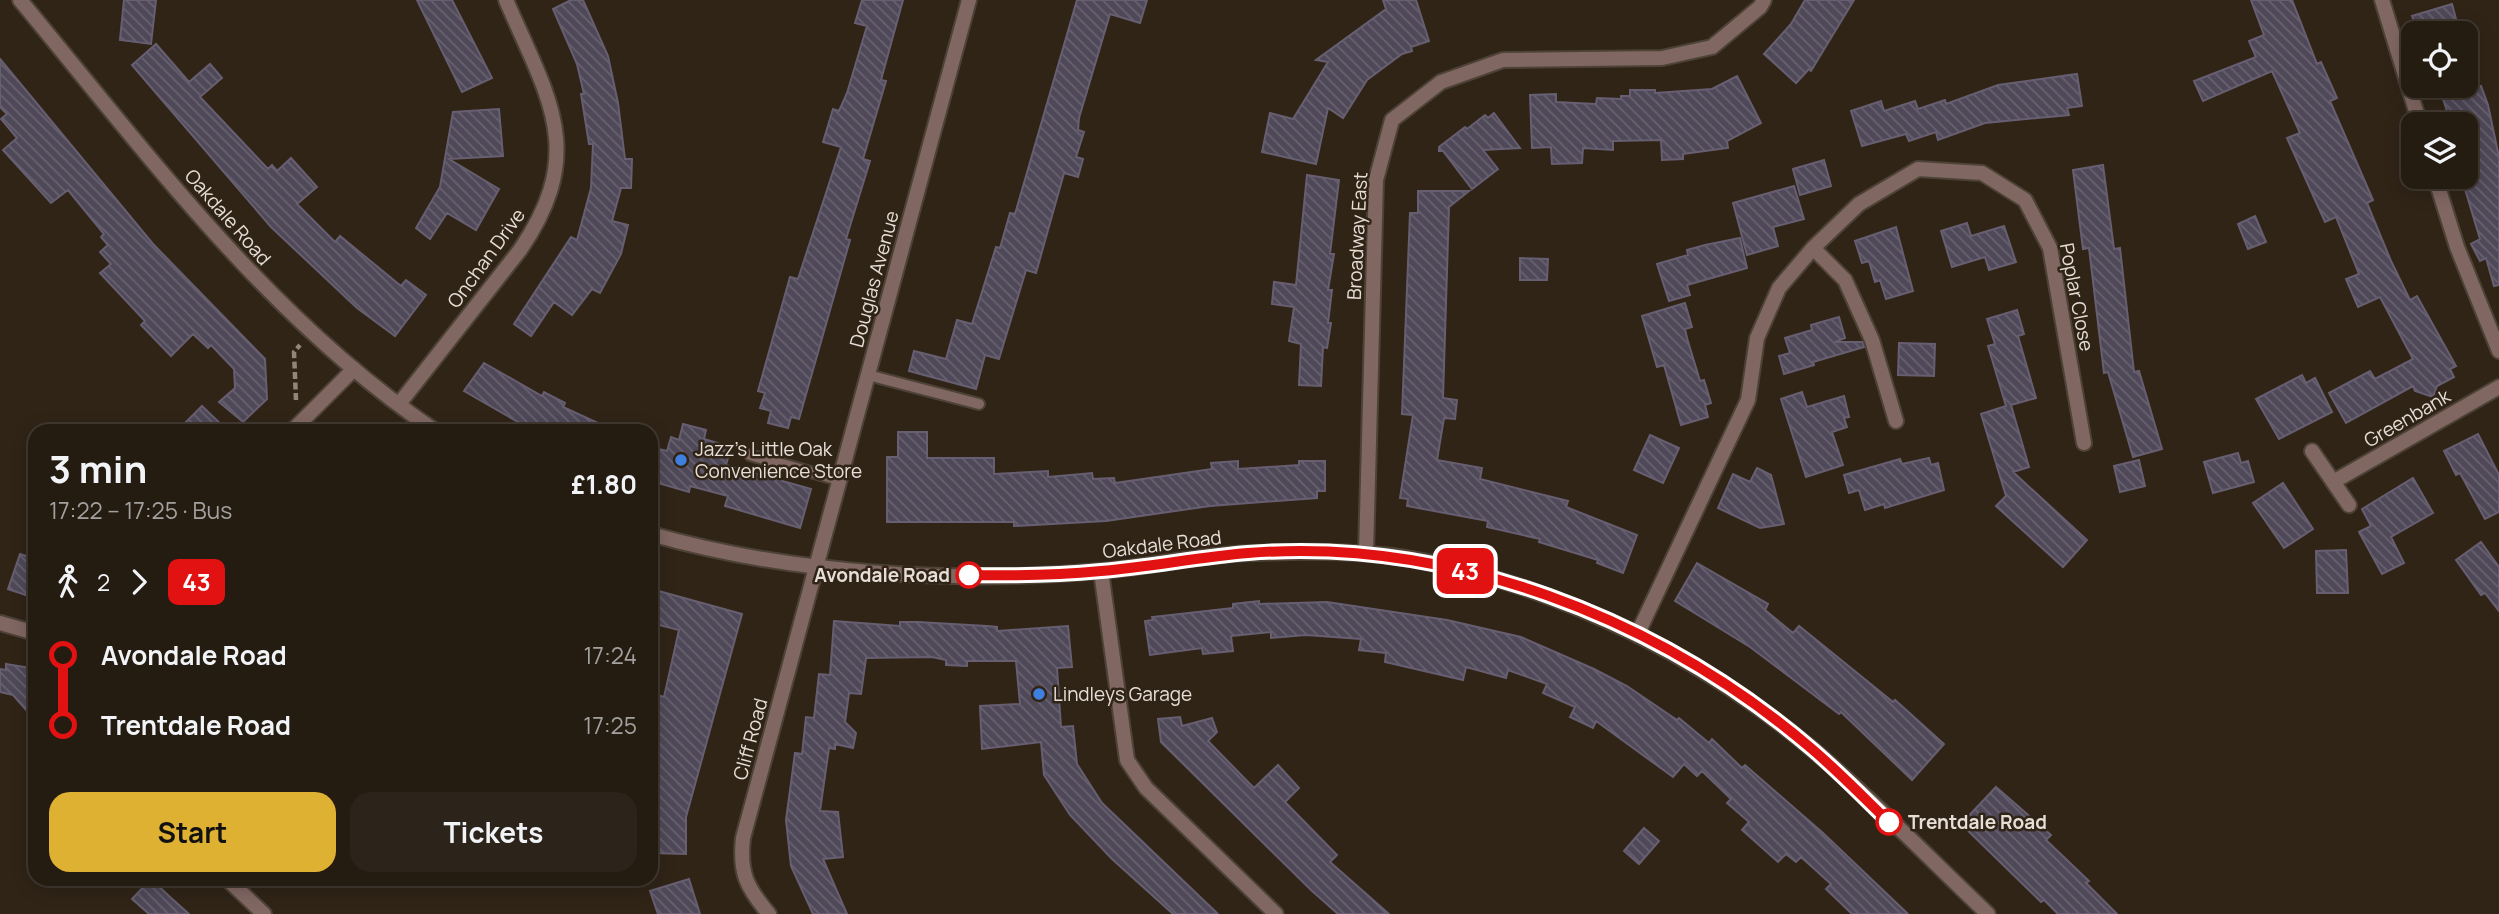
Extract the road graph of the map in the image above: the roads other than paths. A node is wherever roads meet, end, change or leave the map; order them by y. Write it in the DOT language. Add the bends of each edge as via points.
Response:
graph roads {
  1 [pos="20,0"];
  2 [pos="506,0"];
  3 [pos="969,0"];
  4 [pos="1764,0"];
  5 [pos="2382,0"];
  6 [pos="2416,112"];
  7 [pos="2439,189"];
  8 [pos="1813,248"];
  9 [pos="2499,351"];
  10 [pos="354,369"];
  11 [pos="868,375"];
  12 [pos="2499,387"];
  13 [pos="979,404"];
  14 [pos="404,408"];
  15 [pos="1896,421"];
  16 [pos="299,424"];
  17 [pos="426,424"];
  18 [pos="2084,443"];
  19 [pos="2312,451"];
  20 [pos="750,454"];
  21 [pos="839,480"];
  22 [pos="2333,482"];
  23 [pos="2349,505"];
  24 [pos="658,536"];
  25 [pos="1366,554"];
  26 [pos="815,568"];
  27 [pos="1101,571"];
  28 [pos="0,623"];
  29 [pos="28,631"];
  30 [pos="1637,635"];
  31 [pos="234,886"];
  32 [pos="264,914"];
  33 [pos="769,914"];
  34 [pos="1276,914"];
  35 [pos="1987,914"];
  1 -- 10 [label="street, Oakdale Road" via="265,289"];
  2 -- 14 [label="street, Onchan Drive" via="554,113 559,148 554,181 526,242"];
  3 -- 11 [label="street, Douglas Avenue"];
  4 -- 25 [label="street, Broadway East" via="1712,47 1662,58 1503,60 1441,82 1392,120 1376,180"];
  5 -- 6 [label="street"];
  7 -- 9 [label="street"];
  8 -- 15 [label="street" via="1845,280 1872,340"];
  8 -- 18 [label="street, Poplar Close" via="1859,204 1918,169 1982,173 2025,200 2050,248"];
  8 -- 30 [label="street, Poplar Close" via="1779,288 1757,338 1748,400"];
  10 -- 14 [label="street, Oakdale Road"];
  10 -- 16 [label="street"];
  11 -- 13 [label="lane"];
  11 -- 21 [label="street, Douglas Avenue"];
  12 -- 22 [label="street, Greenbank"];
  14 -- 17 [label="street, Oakdale Road"];
  19 -- 22 [label="street"];
  20 -- 21 [label="lane"];
  21 -- 26 [label="street, Douglas Avenue"];
  22 -- 23 [label="street"];
  24 -- 26 [label="street, Oakdale Road" via="739,556"];
  25 -- 27 [label="street, Oakdale Road" via="1249,553"];
  25 -- 30 [label="street, Oakdale Road" via="1426,561 1513,584"];
  26 -- 27 [label="street, Oakdale Road" via="984,575"];
  26 -- 33 [label="street, Cliff Road" via="743,838 740,865 753,894"];
  27 -- 34 [label="street" via="1127,760 1146,788"];
  28 -- 29 [label="street"];
  30 -- 35 [label="street, Oakdale Road" via="1720,681 1811,748"];
  31 -- 32 [label="street"];
}
